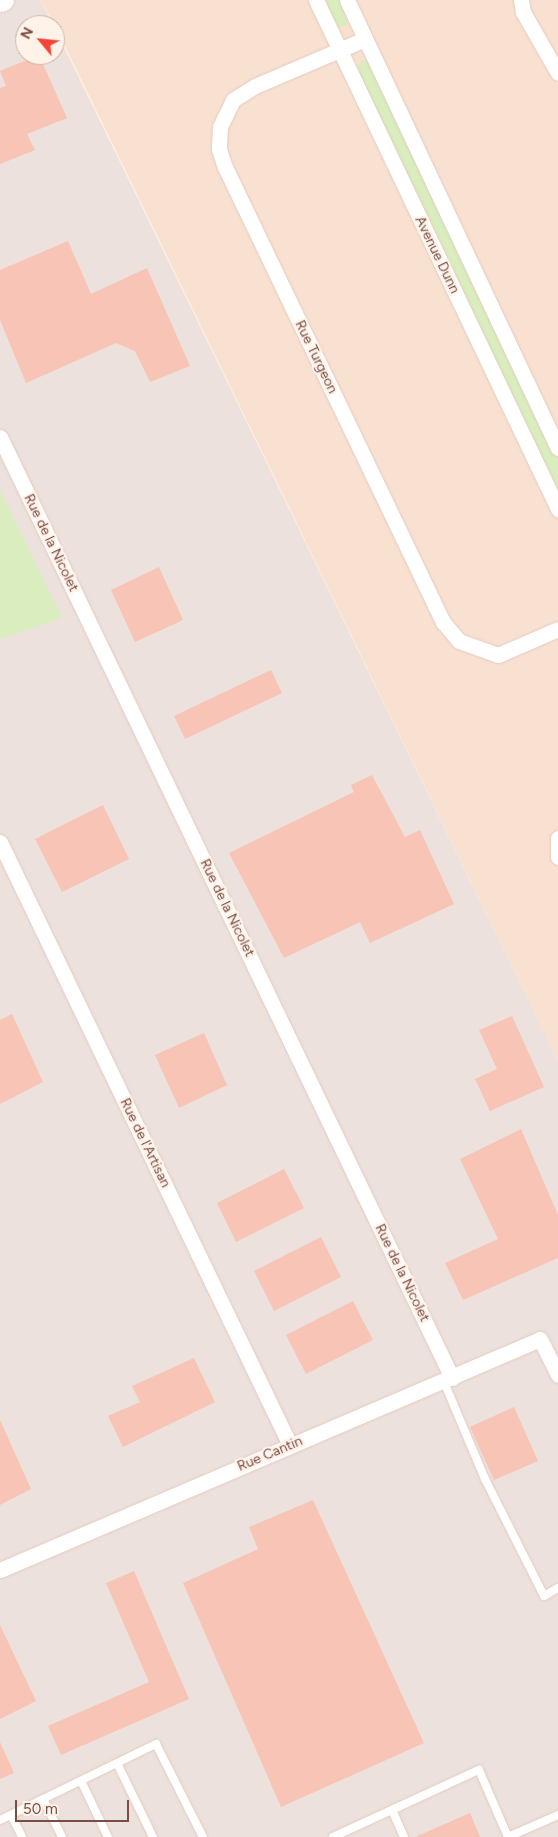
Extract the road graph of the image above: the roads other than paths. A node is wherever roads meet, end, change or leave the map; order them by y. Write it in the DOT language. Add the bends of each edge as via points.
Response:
graph roads {
  1 [pos="316,0"];
  2 [pos="347,0"];
  3 [pos="521,0"];
  4 [pos="365,39"];
  5 [pos="338,49"];
  6 [pos="558,74"];
  7 [pos="0,438"];
  8 [pos="558,448"];
  9 [pos="558,509"];
  10 [pos="558,629"];
  11 [pos="558,838"];
  12 [pos="0,842"];
  13 [pos="558,857"];
  14 [pos="558,1375"];
  15 [pos="448,1380"];
  16 [pos="290,1445"];
  17 [pos="0,1570"];
  18 [pos="558,1588"];
  19 [pos="117,1764"];
  20 [pos="81,1781"];
  21 [pos="43,1799"];
  22 [pos="392,1810"];
  23 [pos="11,1815"];
  24 [pos="558,1815"];
  25 [pos="0,1820"];
  26 [pos="352,1829"];
  27 [pos="22,1837"];
  28 [pos="62,1837"];
  29 [pos="108,1837"];
  30 [pos="152,1837"];
  31 [pos="203,1837"];
  32 [pos="333,1837"];
  33 [pos="356,1837"];
  34 [pos="404,1837"];
  35 [pos="508,1837"];
  1 -- 5 [label="street, Avenue Dunn"];
  2 -- 4 [label="street, Avenue Dunn"];
  3 -- 6 [label="street" via="523,12"];
  4 -- 5 [label="street, Rue Turgeon"];
  4 -- 8 [label="street, Avenue Dunn"];
  5 -- 9 [label="street, Avenue Dunn"];
  5 -- 10 [label="street, Rue Turgeon" via="233,100 220,126 219,149 225,167 443,622 459,640 498,655"];
  7 -- 15 [label="street, Rue de la Nicolet"];
  11 -- 13 [label="street"];
  12 -- 16 [label="street, Rue de l'Artisan"];
  14 -- 15 [label="street, Rue Cantin" via="540,1339"];
  15 -- 16 [label="street, Rue Cantin"];
  15 -- 18 [label="lane" via="485,1479 544,1596"];
  16 -- 17 [label="street, Rue Cantin"];
  19 -- 20 [label="lane"];
  19 -- 30 [label="lane"];
  19 -- 31 [label="lane" via="156,1744"];
  20 -- 21 [label="lane"];
  20 -- 29 [label="lane"];
  21 -- 23 [label="lane"];
  21 -- 28 [label="lane"];
  22 -- 26 [label="lane"];
  22 -- 34 [label="lane"];
  22 -- 35 [label="lane" via="479,1770"];
  23 -- 25 [label="lane"];
  23 -- 27 [label="lane"];
  24 -- 35 [label="lane"];
  26 -- 32 [label="lane"];
  26 -- 33 [label="lane"];
}
